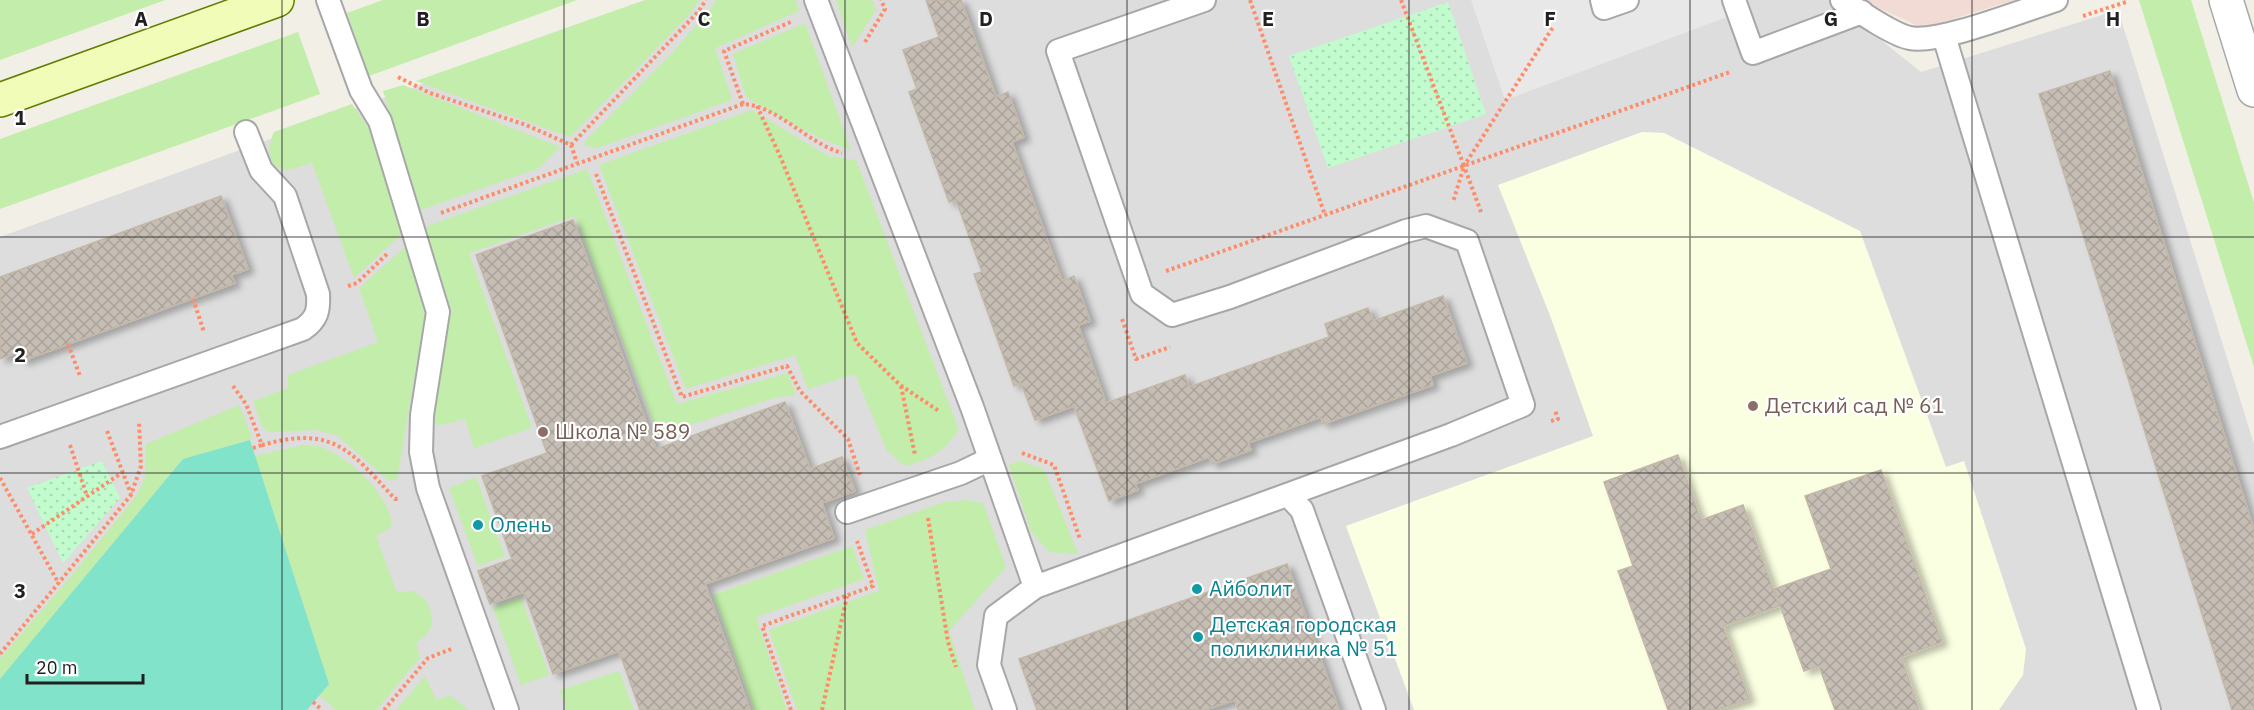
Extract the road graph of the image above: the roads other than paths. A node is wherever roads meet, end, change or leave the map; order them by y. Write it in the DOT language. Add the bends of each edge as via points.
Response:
graph roads {
  1 [pos="277,0"];
  2 [pos="328,0"];
  3 [pos="1204,0"];
  4 [pos="1602,0"];
  5 [pos="1627,0"];
  6 [pos="1734,0"];
  7 [pos="1842,0"];
  8 [pos="2056,0"];
  9 [pos="2226,0"];
  10 [pos="818,5"];
  11 [pos="1862,12"];
  12 [pos="1944,36"];
  13 [pos="2254,90"];
  14 [pos="0,100"];
  15 [pos="246,132"];
  16 [pos="0,437"];
  17 [pos="990,459"];
  18 [pos="1288,495"];
  19 [pos="847,512"];
  20 [pos="1035,586"];
  21 [pos="507,710"];
  22 [pos="1005,710"];
  23 [pos="1374,710"];
  24 [pos="2149,710"];
  1 -- 14 [label="main road"];
  2 -- 21 [label="lane" via="361,90 380,121 438,312 422,416 421,452 428,488"];
  3 -- 18 [label="lane" via="1058,51 1142,294 1172,315 1426,226 1467,241 1524,405"];
  4 -- 5 [label="lane" via="1604,8"];
  6 -- 11 [label="lane" via="1753,53"];
  7 -- 11 [label="lane"];
  8 -- 12 [label="lane"];
  9 -- 13 [label="street"];
  10 -- 17 [label="lane"];
  11 -- 12 [label="lane" via="1910,38"];
  12 -- 24 [label="lane"];
  15 -- 16 [label="lane" via="261,170 285,196 318,294 319,309 314,321"];
  17 -- 19 [label="lane" via="961,473"];
  17 -- 20 [label="lane"];
  18 -- 20 [label="lane"];
  18 -- 23 [label="lane" via="1302,510"];
  20 -- 22 [label="lane" via="996,616 990,665"];
}
